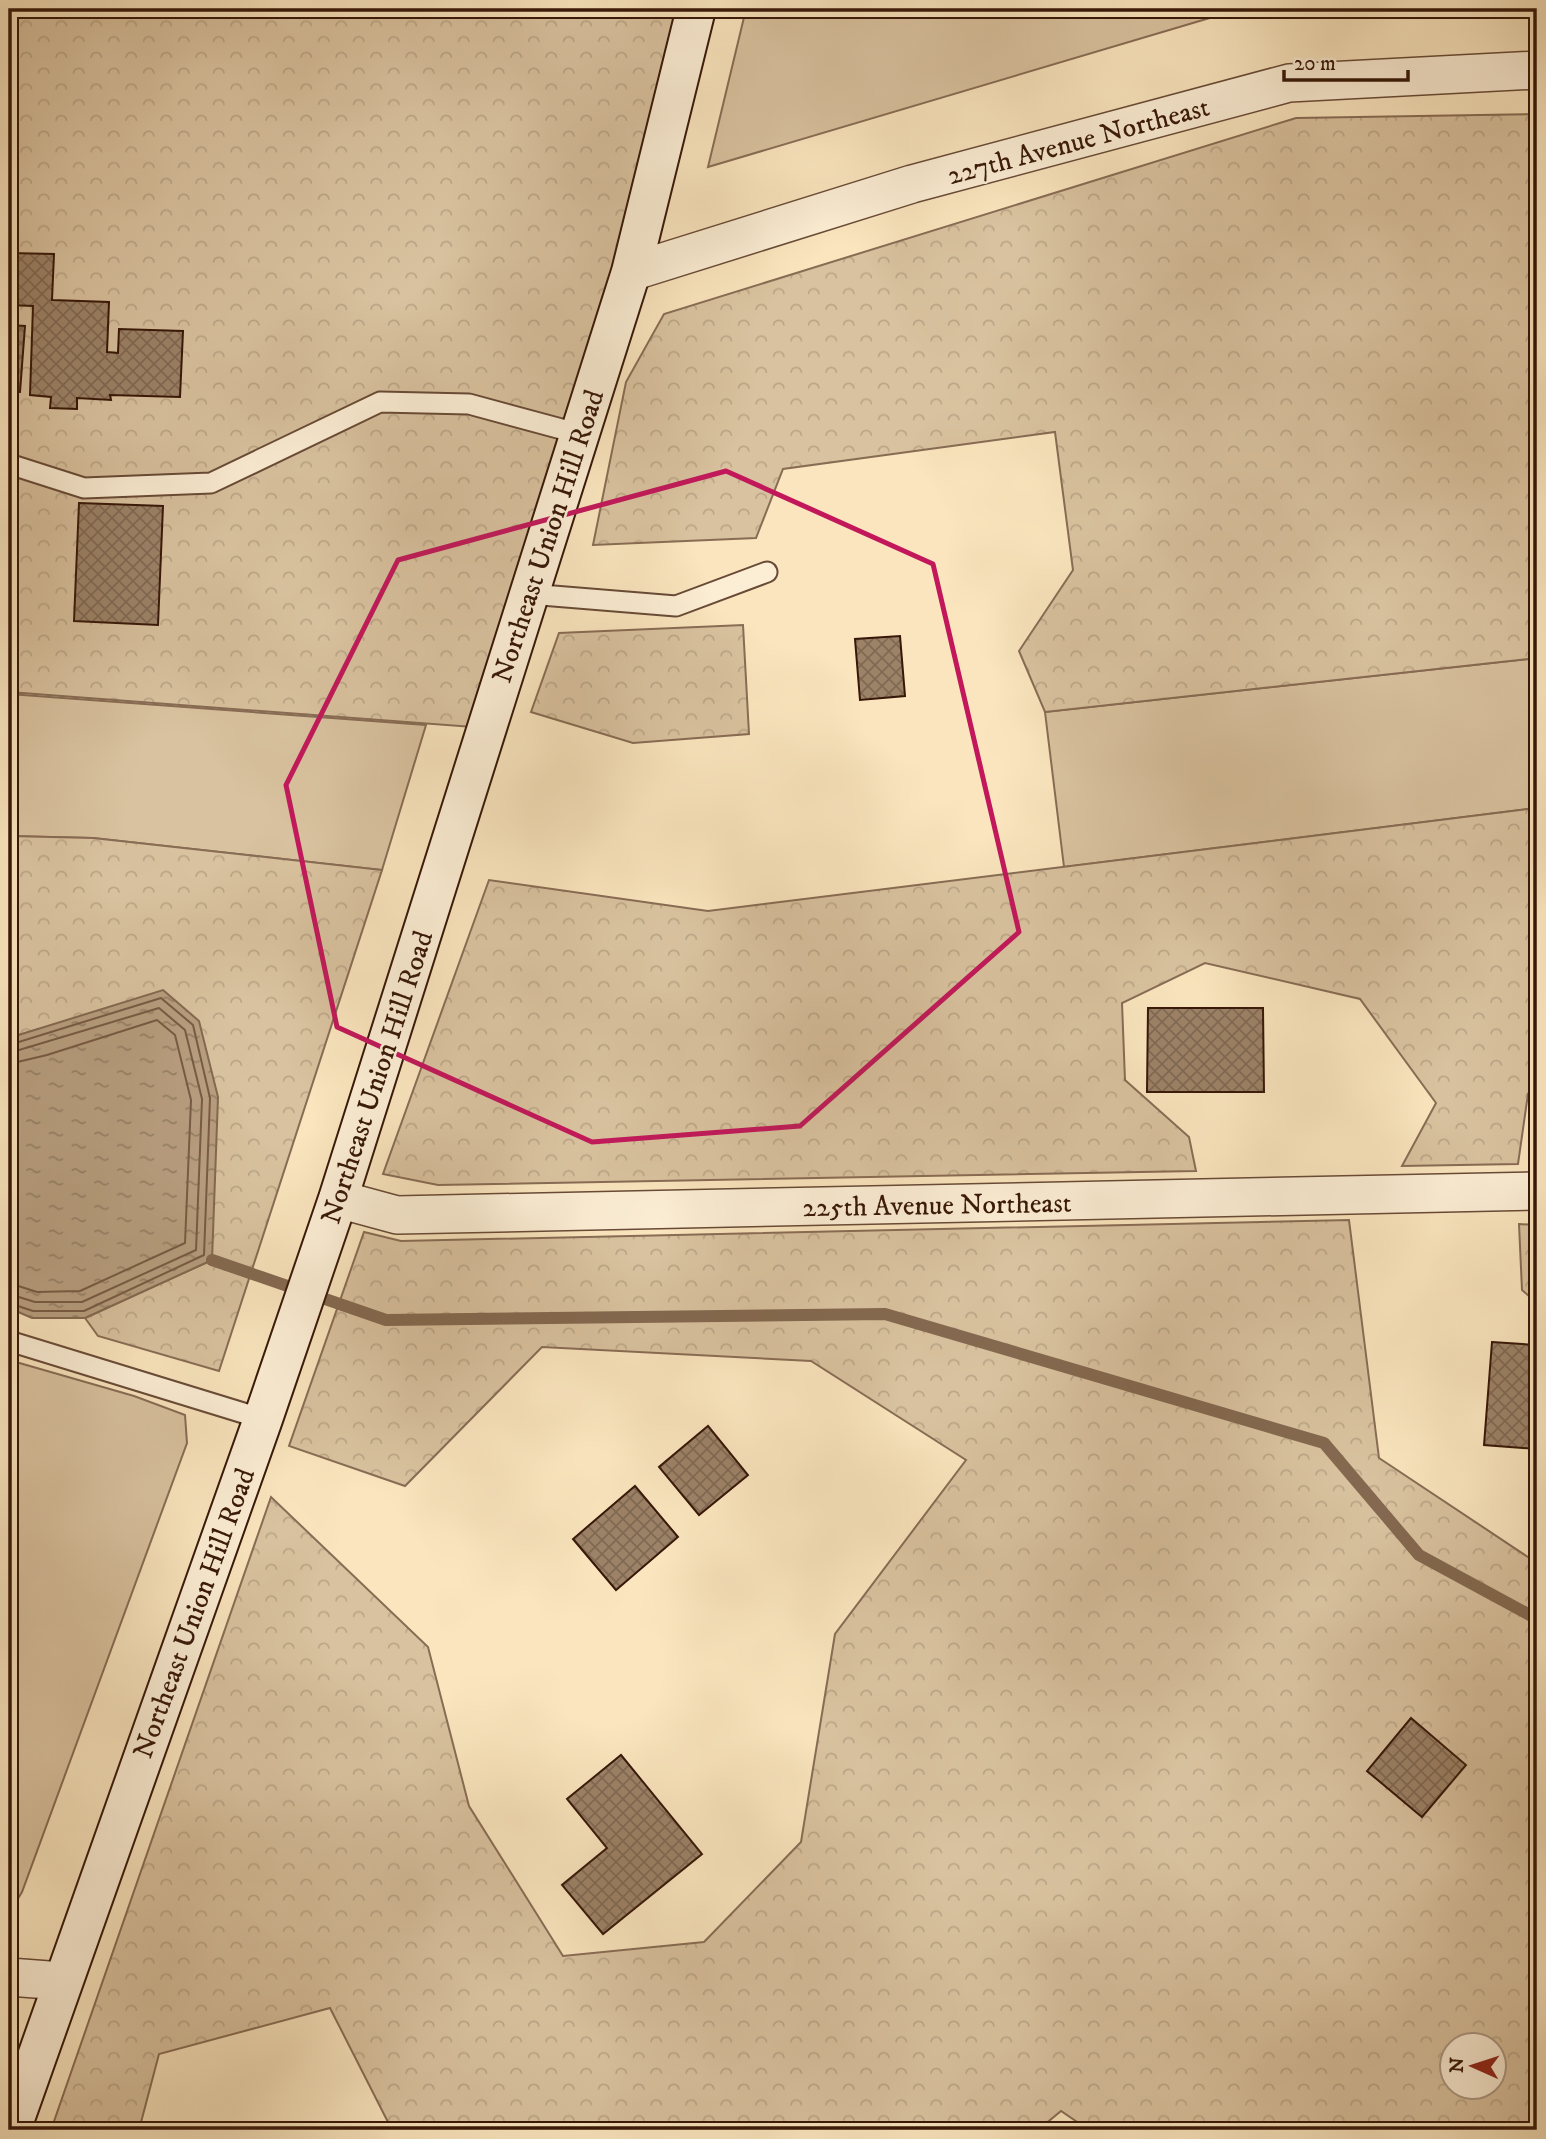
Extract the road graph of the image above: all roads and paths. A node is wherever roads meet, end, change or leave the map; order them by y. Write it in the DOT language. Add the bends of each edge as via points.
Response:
graph roads {
  1 [pos="696,9"];
  2 [pos="1537,70"];
  3 [pos="631,272"];
  4 [pos="580,434"];
  5 [pos="9,464"];
  6 [pos="767,572"];
  7 [pos="529,594"];
  8 [pos="1537,1191"];
  9 [pos="338,1199"];
  10 [pos="9,1341"];
  11 [pos="263,1419"];
  12 [pos="9,1977"];
  13 [pos="62,1980"];
  14 [pos="11,2130"];
  1 -- 3 [label="street, Northeast Union Hill Road"];
  2 -- 3 [label="street, 227th Avenue Northeast" via="1289,83 912,184"];
  3 -- 4 [label="street, Northeast Union Hill Road"];
  4 -- 5 [label="lane" via="469,404 380,402 211,483 84,488"];
  4 -- 7 [label="street, Northeast Union Hill Road"];
  6 -- 7 [label="lane" via="676,606"];
  7 -- 9 [label="street, Northeast Union Hill Road"];
  8 -- 9 [label="street, 225th Avenue Northeast" via="397,1215"];
  9 -- 11 [label="street, Northeast Union Hill Road"];
  10 -- 11 [label="lane"];
  11 -- 13 [label="street, Northeast Union Hill Road"];
  12 -- 13 [label="street"];
  13 -- 14 [label="street, Northeast Union Hill Road"];
}
